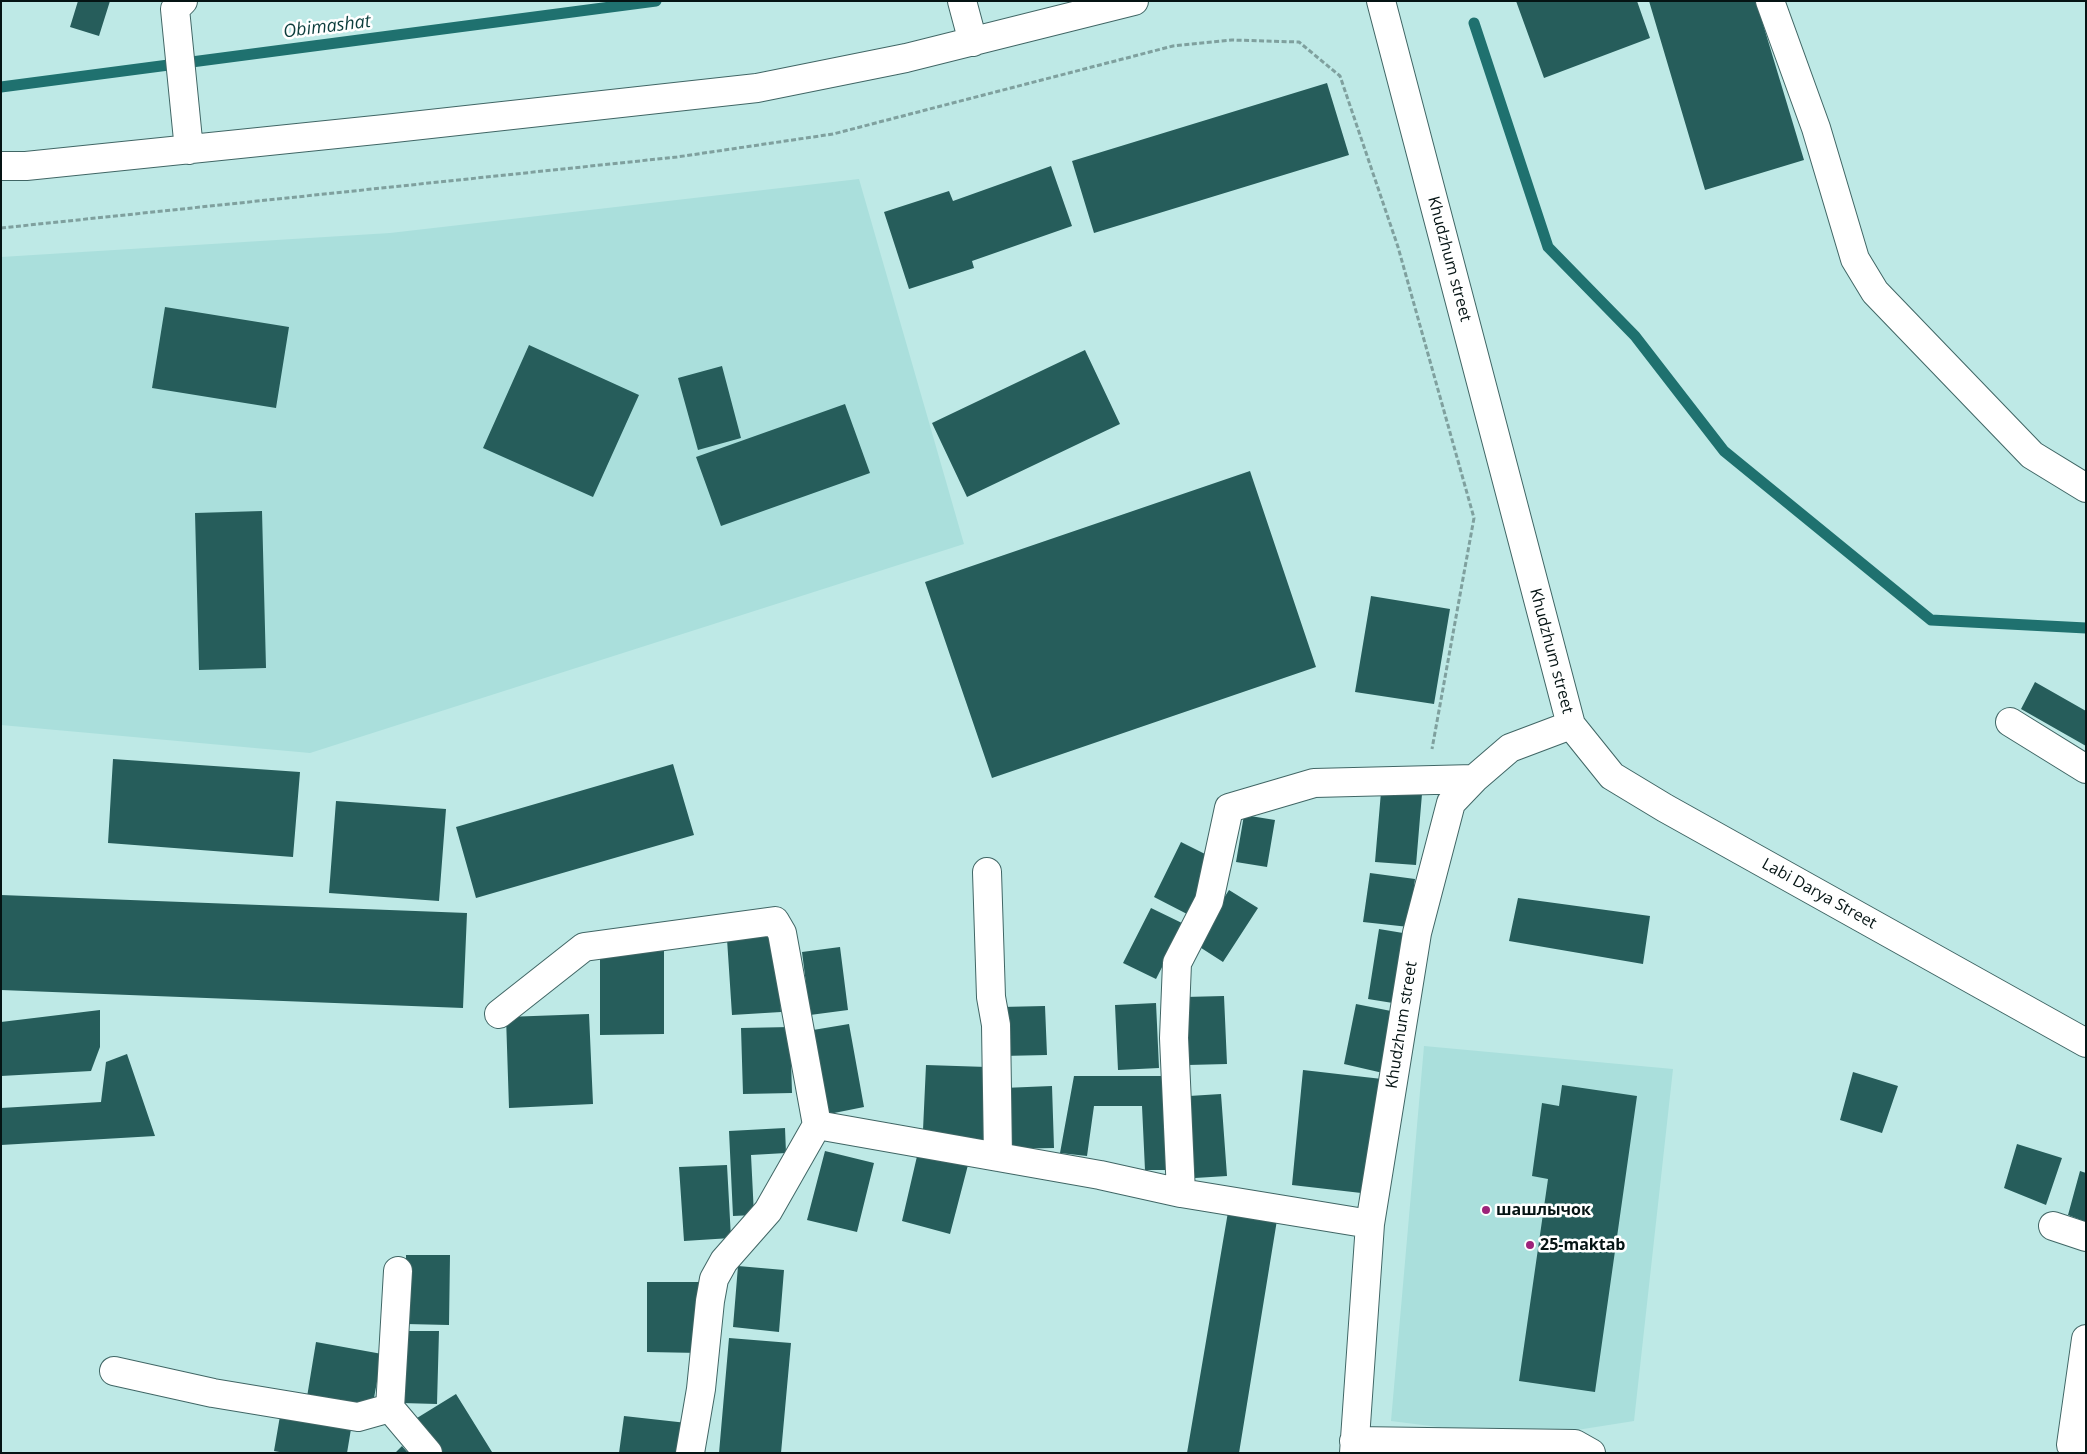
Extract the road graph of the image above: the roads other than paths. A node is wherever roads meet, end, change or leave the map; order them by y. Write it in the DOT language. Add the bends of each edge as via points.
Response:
graph roads {
  1 [pos="183,1"];
  2 [pos="962,1"];
  3 [pos="1134,1"];
  4 [pos="1381,1"];
  5 [pos="1770,1"];
  6 [pos="1095,6"];
  7 [pos="973,42"];
  8 [pos="188,150"];
  9 [pos="1,166"];
  10 [pos="2086,488"];
  11 [pos="2010,722"];
  12 [pos="1571,725"];
  13 [pos="2086,769"];
  14 [pos="1474,779"];
  15 [pos="987,872"];
  16 [pos="499,1014"];
  17 [pos="2086,1042"];
  18 [pos="817,1126"];
  19 [pos="998,1157"];
  20 [pos="1181,1193"];
  21 [pos="1370,1224"];
  22 [pos="2053,1226"];
  23 [pos="2086,1238"];
  24 [pos="398,1271"];
  25 [pos="2086,1339"];
  26 [pos="114,1371"];
  27 [pos="390,1408"];
  28 [pos="1354,1447"];
  29 [pos="2075,1448"];
  30 [pos="428,1453"];
  31 [pos="690,1453"];
  32 [pos="1591,1453"];
  1 -- 8 [label="street" via="175,9"];
  2 -- 7 [label="street"];
  3 -- 6 [label="street"];
  4 -- 12 [label="street, Khudzhum street"];
  5 -- 10 [label="street" via="1816,128 1855,259 1875,292 2032,456"];
  6 -- 7 [label="street"];
  7 -- 8 [label="street" via="757,88"];
  8 -- 9 [label="street"];
  11 -- 13 [label="street"];
  12 -- 14 [label="street, Khudzhum street" via="1510,748"];
  12 -- 17 [label="street, Labi Darya Street" via="1612,776"];
  14 -- 20 [label="street" via="1314,783 1229,808 1209,901 1177,963 1174,1038"];
  14 -- 21 [label="street, Khudzhum street" via="1451,803 1417,933"];
  15 -- 19 [label="street" via="991,997 996,1025"];
  16 -- 18 [label="street" via="584,947 775,921 782,933"];
  18 -- 19 [label="street"];
  18 -- 31 [label="street" via="768,1211 724,1261 714,1279"];
  19 -- 20 [label="street"];
  20 -- 21 [label="street"];
  21 -- 28 [label="street, Khudzhum street"];
  22 -- 23 [label="street"];
  24 -- 27 [label="street"];
  25 -- 29 [label="street"];
  26 -- 27 [label="street" via="213,1393 358,1417"];
  27 -- 30 [label="street"];
  28 -- 32 [label="street" via="1575,1444"];
}
